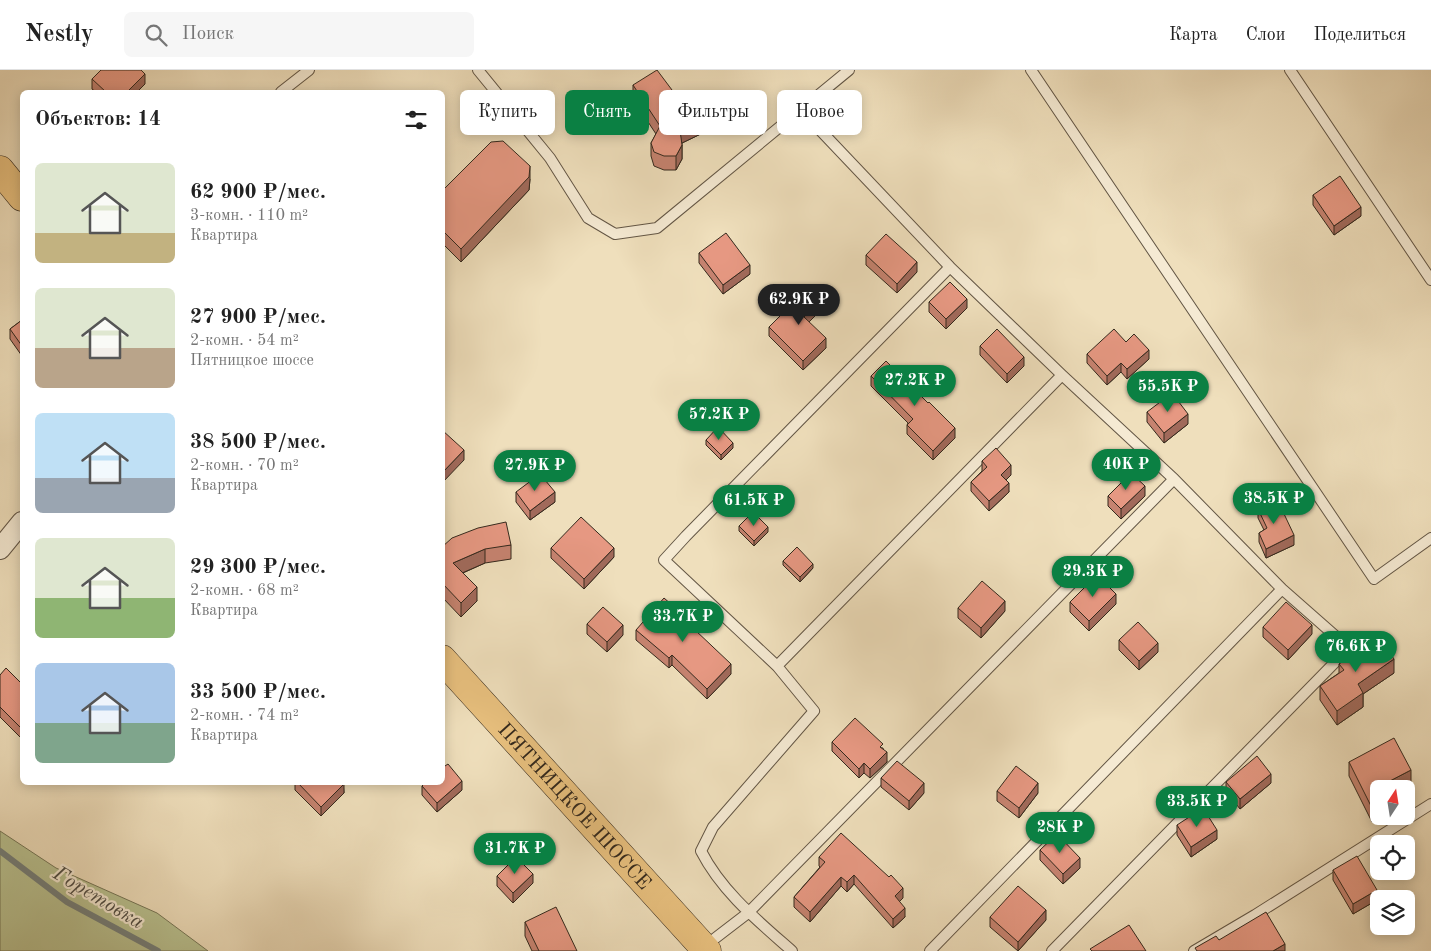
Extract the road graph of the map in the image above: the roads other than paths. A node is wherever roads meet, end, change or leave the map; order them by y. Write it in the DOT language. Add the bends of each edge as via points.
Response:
graph roads {
  1 [pos="309,70"];
  2 [pos="478,70"];
  3 [pos="849,70"];
  4 [pos="1031,70"];
  5 [pos="1290,70"];
  6 [pos="284,90"];
  7 [pos="825,90"];
  8 [pos="777,130"];
  9 [pos="825,135"];
  10 [pos="0,170"];
  11 [pos="20,195"];
  12 [pos="950,267"];
  13 [pos="1431,280"];
  14 [pos="1062,375"];
  15 [pos="1174,479"];
  16 [pos="20,524"];
  17 [pos="1431,538"];
  18 [pos="0,549"];
  19 [pos="1282,589"];
  20 [pos="445,662"];
  21 [pos="777,666"];
  22 [pos="1431,804"];
  23 [pos="748,913"];
  24 [pos="705,949"];
  25 [pos="792,951"];
  26 [pos="930,951"];
  27 [pos="1052,951"];
  28 [pos="1194,951"];
  1 -- 6 [label="lane"];
  2 -- 8 [label="lane" via="550,158 588,218 615,234 657,228"];
  3 -- 7 [label="lane"];
  4 -- 17 [label="lane" via="1374,578"];
  5 -- 13 [label="lane"];
  9 -- 12 [label="lane"];
  10 -- 11 [label="main road"];
  12 -- 14 [label="lane"];
  12 -- 21 [label="lane" via="664,560"];
  14 -- 15 [label="lane"];
  14 -- 21 [label="lane"];
  15 -- 19 [label="lane"];
  15 -- 23 [label="lane"];
  16 -- 18 [label="street"];
  19 -- 26 [label="lane"];
  19 -- 27 [label="lane" via="1349,648"];
  20 -- 24 [label="main road, ПЯТНИЦКОЕ ШОССЕ"];
  21 -- 23 [label="lane" via="814,711 713,827 702,851 711,870"];
  22 -- 28 [label="lane"];
  23 -- 24 [label="lane"];
  23 -- 25 [label="lane"];
}
